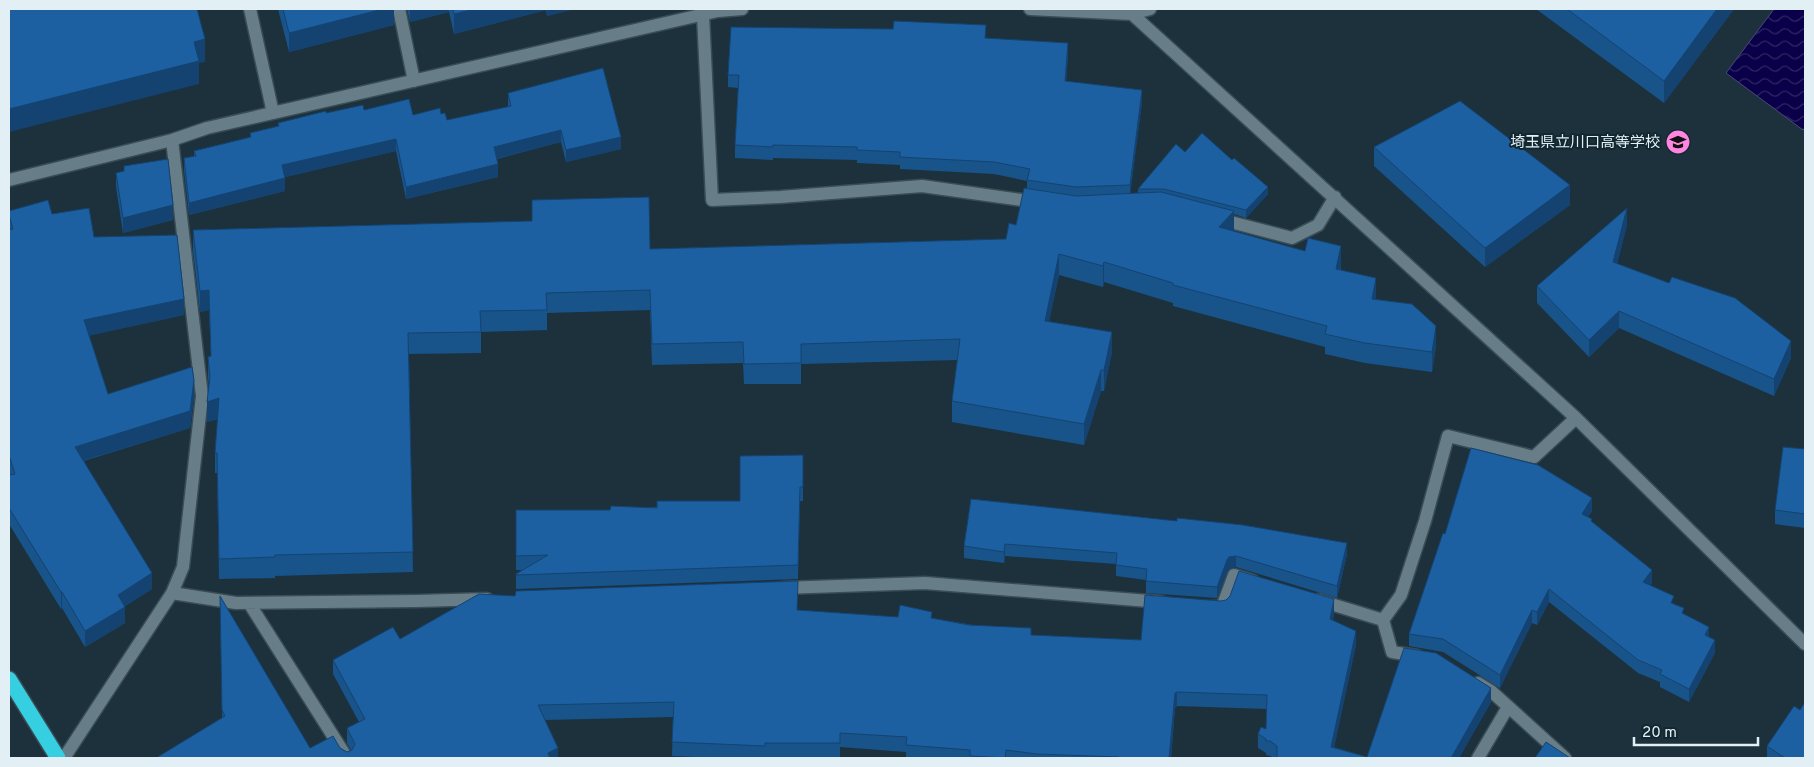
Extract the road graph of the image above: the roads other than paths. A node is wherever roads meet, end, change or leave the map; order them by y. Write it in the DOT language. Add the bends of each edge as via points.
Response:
graph roads {
  1 [pos="250,9"];
  2 [pos="399,9"];
  3 [pos="742,9"];
  4 [pos="1030,9"];
  5 [pos="1150,9"];
  6 [pos="1132,14"];
  7 [pos="703,15"];
  8 [pos="414,81"];
  9 [pos="273,113"];
  10 [pos="172,140"];
  11 [pos="9,180"];
  12 [pos="1335,197"];
  13 [pos="1047,204"];
  14 [pos="1208,217"];
  15 [pos="1576,418"];
  16 [pos="1262,584"];
  17 [pos="765,589"];
  18 [pos="172,593"];
  19 [pos="1309,598"];
  20 [pos="497,599"];
  21 [pos="249,603"];
  22 [pos="1172,603"];
  23 [pos="1202,606"];
  24 [pos="1383,620"];
  25 [pos="1805,644"];
  26 [pos="1429,658"];
  27 [pos="1469,677"];
  28 [pos="9,679"];
  29 [pos="1508,707"];
  30 [pos="58,758"];
  31 [pos="64,758"];
  32 [pos="346,758"];
  33 [pos="1478,758"];
  34 [pos="1564,758"];
  1 -- 9 [label="street"];
  2 -- 8 [label="street"];
  3 -- 7 [label="street"];
  4 -- 6 [label="street"];
  5 -- 6 [label="street"];
  6 -- 12 [label="street"];
  7 -- 8 [label="street"];
  7 -- 13 [label="street" via="712,200 922,186"];
  8 -- 9 [label="street"];
  9 -- 10 [label="street" via="207,128"];
  10 -- 11 [label="street"];
  10 -- 18 [label="street" via="202,396 183,567"];
  12 -- 14 [label="street" via="1318,225 1292,238"];
  12 -- 15 [label="street"];
  15 -- 24 [label="street" via="1534,456 1448,436 1401,595"];
  15 -- 25 [label="street"];
  16 -- 23 [label="street" via="1234,576 1222,607"];
  17 -- 22 [label="street" via="925,583"];
  18 -- 21 [label="street"];
  18 -- 31 [label="street"];
  19 -- 24 [label="street"];
  20 -- 21 [label="street"];
  21 -- 32 [label="street"];
  24 -- 26 [label="street" via="1392,652"];
  27 -- 29 [label="street"];
  28 -- 30 [label="highway"];
  29 -- 33 [label="street"];
  29 -- 34 [label="street"];
}
